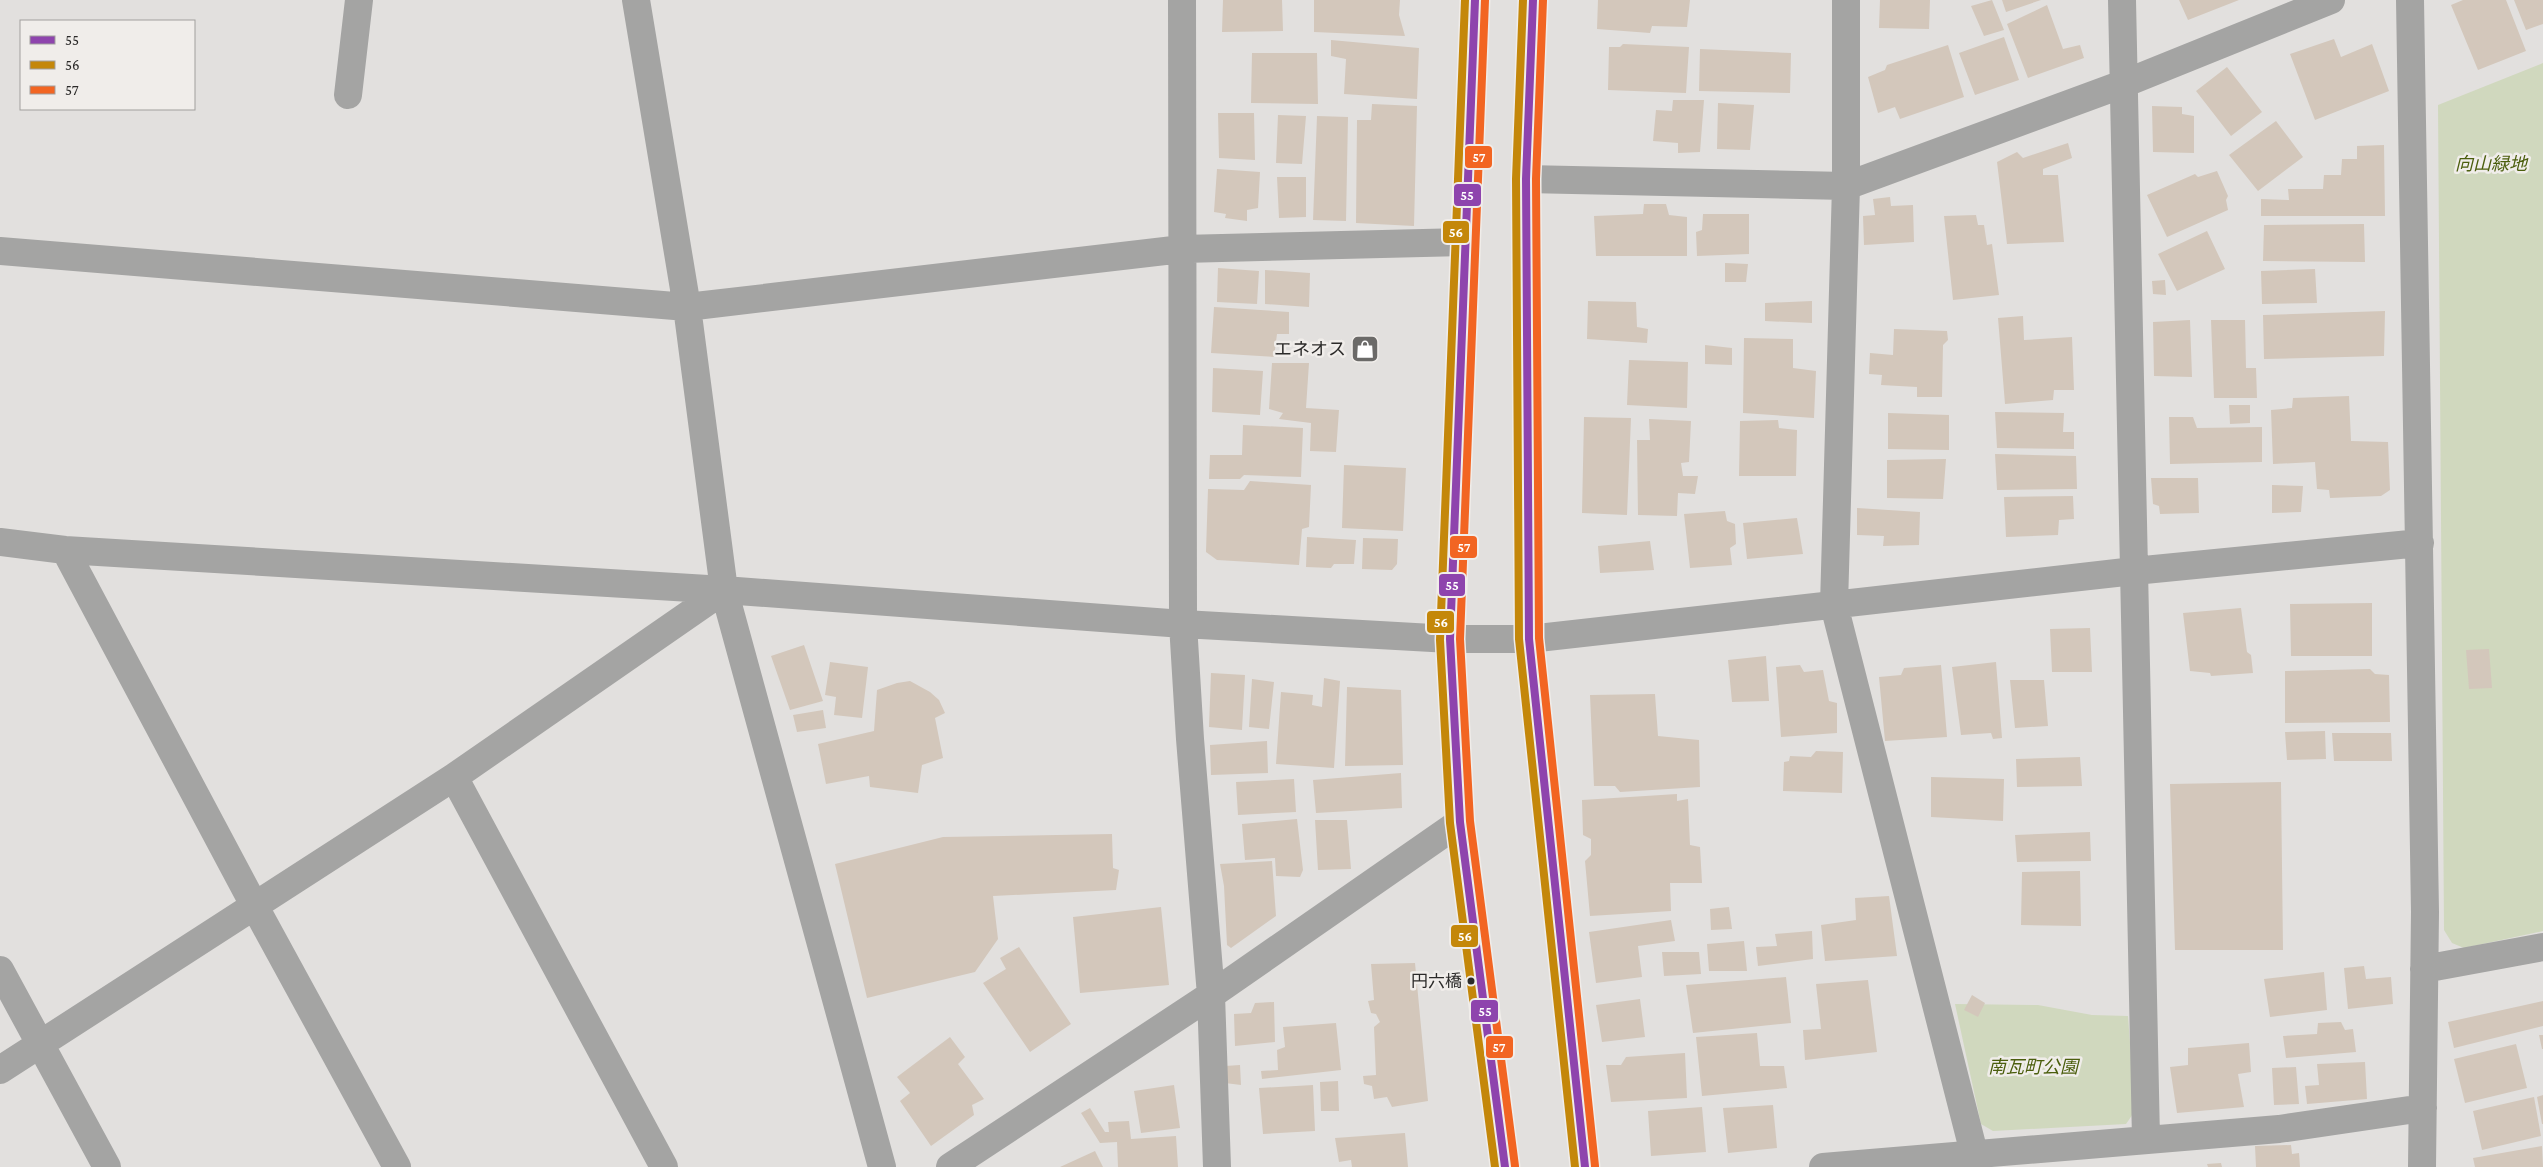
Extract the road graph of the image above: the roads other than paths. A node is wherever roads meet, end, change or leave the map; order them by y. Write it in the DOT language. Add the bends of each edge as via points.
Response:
graph roads {
  1 [pos="359,0"];
  2 [pos="636,0"];
  3 [pos="1182,0"];
  4 [pos="1475,0"];
  5 [pos="1533,0"];
  6 [pos="1846,0"];
  7 [pos="2122,0"];
  8 [pos="2331,0"];
  9 [pos="2410,0"];
  10 [pos="2123,84"];
  11 [pos="348,95"];
  12 [pos="1526,179"];
  13 [pos="1846,186"];
  14 [pos="1464,242"];
  15 [pos="1182,248"];
  16 [pos="0,250"];
  17 [pos="687,307"];
  18 [pos="0,542"];
  19 [pos="2420,543"];
  20 [pos="65,550"];
  21 [pos="2134,571"];
  22 [pos="724,590"];
  23 [pos="1834,605"];
  24 [pos="1183,624"];
  25 [pos="1450,639"];
  26 [pos="1528,639"];
  27 [pos="454,777"];
  28 [pos="1460,822"];
  29 [pos="254,905"];
  30 [pos="2543,947"];
  31 [pos="0,970"];
  32 [pos="2424,970"];
  33 [pos="1211,995"];
  34 [pos="40,1044"];
  35 [pos="0,1070"];
  36 [pos="2422,1108"];
  37 [pos="2146,1139"];
  38 [pos="1975,1160"];
  39 [pos="107,1167"];
  40 [pos="397,1167"];
  41 [pos="664,1167"];
  42 [pos="882,1167"];
  43 [pos="950,1167"];
  44 [pos="1217,1167"];
  45 [pos="1505,1167"];
  46 [pos="1585,1167"];
  47 [pos="1823,1167"];
  48 [pos="2422,1167"];
  1 -- 11 [label="street"];
  2 -- 17 [label="street"];
  3 -- 15 [label="street"];
  4 -- 14 [label="highway"];
  5 -- 12 [label="highway"];
  6 -- 13 [label="street"];
  7 -- 10 [label="street"];
  8 -- 10 [label="street"];
  9 -- 19 [label="street"];
  10 -- 13 [label="street"];
  10 -- 21 [label="street"];
  12 -- 13 [label="street"];
  12 -- 26 [label="highway"];
  13 -- 23 [label="street"];
  14 -- 15 [label="street"];
  14 -- 25 [label="highway"];
  15 -- 17 [label="street"];
  15 -- 24 [label="street"];
  16 -- 17 [label="street"];
  17 -- 22 [label="street"];
  18 -- 20 [label="street"];
  19 -- 21 [label="street"];
  19 -- 32 [label="street"];
  20 -- 22 [label="street"];
  20 -- 29 [label="street"];
  21 -- 23 [label="street"];
  21 -- 37 [label="street"];
  22 -- 24 [label="street"];
  22 -- 27 [label="street"];
  22 -- 42 [label="street"];
  23 -- 26 [label="street"];
  23 -- 38 [label="street"];
  24 -- 25 [label="street"];
  24 -- 33 [label="street"];
  25 -- 26 [label="street"];
  25 -- 28 [label="highway"];
  26 -- 46 [label="highway"];
  27 -- 29 [label="street"];
  27 -- 41 [label="street"];
  28 -- 33 [label="street"];
  28 -- 45 [label="highway"];
  29 -- 34 [label="street"];
  29 -- 40 [label="street"];
  30 -- 32 [label="street"];
  31 -- 34 [label="street"];
  32 -- 36 [label="street"];
  33 -- 43 [label="street"];
  33 -- 44 [label="street"];
  34 -- 35 [label="street"];
  34 -- 39 [label="street"];
  36 -- 37 [label="street" via="2279,1129"];
  36 -- 48 [label="street"];
  37 -- 38 [label="street"];
  38 -- 47 [label="street"];
}
